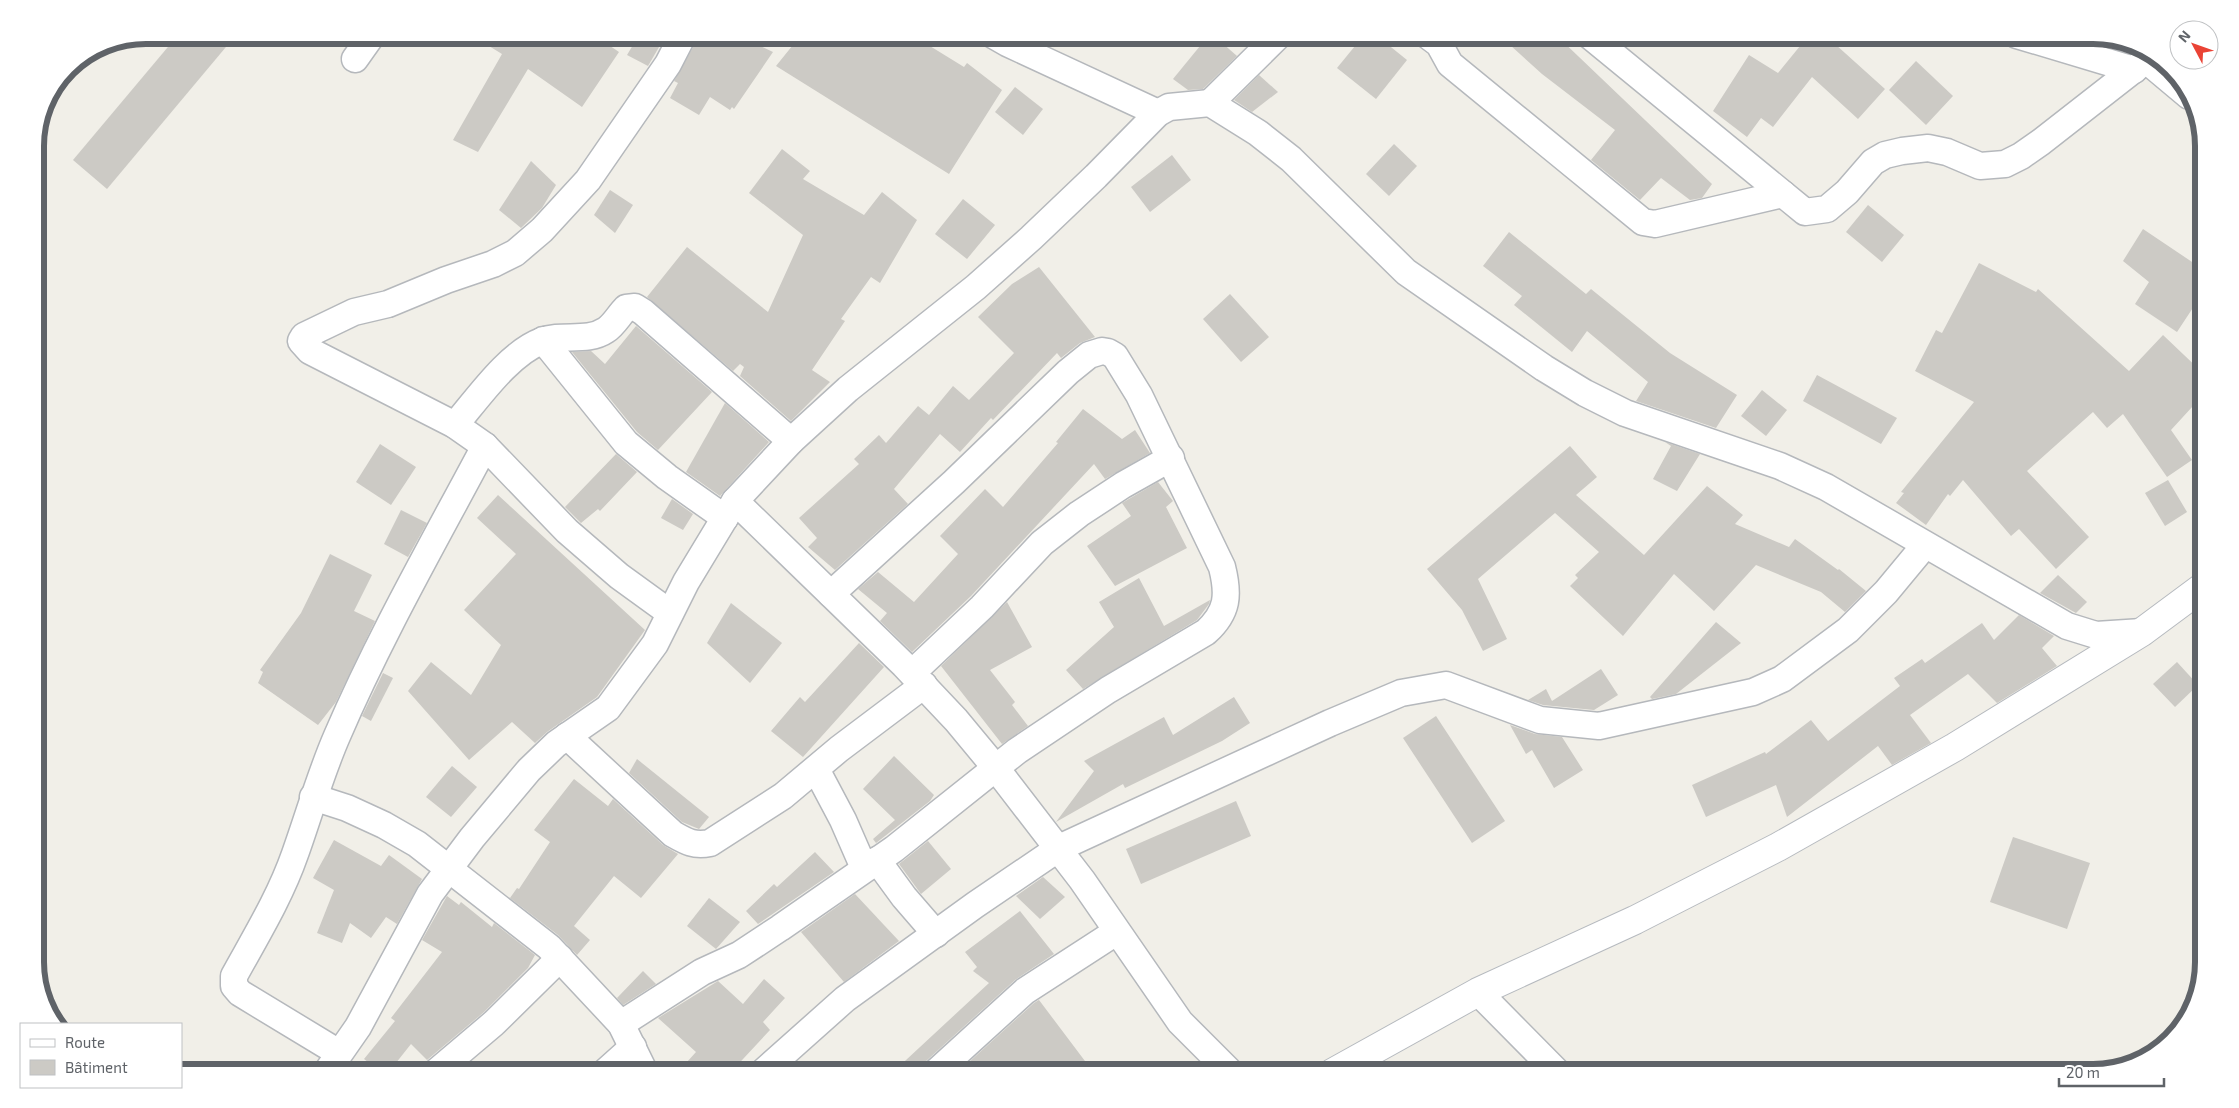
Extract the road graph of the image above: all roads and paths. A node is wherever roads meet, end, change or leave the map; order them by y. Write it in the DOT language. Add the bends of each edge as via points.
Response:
graph roads {
  1 [pos="366,44"];
  2 [pos="678,44"];
  3 [pos="1012,44"];
  4 [pos="1270,44"];
  5 [pos="1439,44"];
  6 [pos="1600,44"];
  7 [pos="2061,44"];
  8 [pos="355,60"];
  9 [pos="2144,61"];
  10 [pos="2175,85"];
  11 [pos="1210,103"];
  12 [pos="1158,112"];
  13 [pos="1784,194"];
  14 [pos="542,340"];
  15 [pos="456,426"];
  16 [pos="791,441"];
  17 [pos="485,446"];
  18 [pos="1171,458"];
  19 [pos="730,510"];
  20 [pos="1925,545"];
  21 [pos="2195,593"];
  22 [pos="831,594"];
  23 [pos="670,613"];
  24 [pos="2142,632"];
  25 [pos="918,679"];
  26 [pos="567,736"];
  27 [pos="995,767"];
  28 [pos="816,769"];
  29 [pos="314,796"];
  30 [pos="1059,848"];
  31 [pos="871,864"];
  32 [pos="450,868"];
  33 [pos="1116,932"];
  34 [pos="936,934"];
  35 [pos="560,958"];
  36 [pos="1478,992"];
  37 [pos="627,1035"];
  38 [pos="333,1063"];
  39 [pos="446,1064"];
  40 [pos="609,1064"];
  41 [pos="641,1064"];
  42 [pos="772,1064"];
  43 [pos="945,1064"];
  44 [pos="1222,1064"];
  45 [pos="1348,1064"];
  46 [pos="1549,1064"];
  1 -- 8 [label="street"];
  2 -- 15 [label="street" via="588,180 542,230 515,253 388,304 354,312 302,338 301,343 310,351"];
  3 -- 12 [label="street"];
  4 -- 11 [label="street"];
  5 -- 13 [label="street" via="1450,64 1643,222 1654,224"];
  6 -- 13 [label="street"];
  7 -- 9 [label="street"];
  9 -- 10 [label="street"];
  9 -- 13 [label="street" via="2041,142 2005,164 1980,166 1937,149 1917,148 1885,155 1874,162 1828,209 1805,212"];
  11 -- 12 [label="street" via="1178,105"];
  11 -- 20 [label="street" via="1291,158 1406,272 1561,378 1625,413 1780,466 1826,487"];
  12 -- 16 [label="street" via="1032,238 848,389"];
  14 -- 15 [label="street" via="515,358"];
  14 -- 16 [label="street" via="599,334 611,326 626,308 635,307"];
  14 -- 19 [label="street" via="626,443 667,477"];
  15 -- 17 [label="street"];
  16 -- 19 [label="street"];
  17 -- 23 [label="street" via="567,531 619,576"];
  17 -- 29 [label="street" via="368,666"];
  18 -- 22 [label="street" via="1139,395 1114,356 1106,351 1092,353"];
  18 -- 25 [label="street" via="1115,490 1042,543"];
  18 -- 27 [label="street" via="1222,568 1227,586 1218,621 1206,632 1108,690"];
  19 -- 22 [label="street"];
  19 -- 23 [label="street"];
  20 -- 24 [label="street" via="2067,626 2096,635"];
  20 -- 30 [label="street" via="1886,592 1848,630 1782,679 1752,692 1599,726 1540,720 1446,685 1401,692"];
  21 -- 24 [label="street"];
  22 -- 25 [label="street"];
  23 -- 26 [label="street" via="655,644 608,708"];
  24 -- 36 [label="street" via="1955,747 1778,847 1635,920"];
  25 -- 27 [label="street"];
  25 -- 28 [label="street"];
  26 -- 28 [label="street" via="673,834 690,844 710,843 784,796"];
  26 -- 32 [label="street" via="529,770"];
  27 -- 30 [label="street"];
  27 -- 31 [label="street"];
  28 -- 31 [label="street"];
  29 -- 32 [label="street" via="384,825"];
  29 -- 38 [label="street" via="279,894 233,981 236,989 248,999"];
  30 -- 33 [label="street"];
  30 -- 34 [label="street"];
  31 -- 34 [label="street"];
  31 -- 37 [label="street" via="738,955 702,972"];
  32 -- 35 [label="street"];
  32 -- 38 [label="street" via="430,894 358,1027"];
  33 -- 43 [label="street" via="1025,991"];
  33 -- 44 [label="street" via="1180,1022"];
  34 -- 42 [label="street" via="845,999"];
  35 -- 37 [label="street"];
  35 -- 39 [label="street" via="494,1023"];
  36 -- 45 [label="street"];
  36 -- 46 [label="street"];
  37 -- 40 [label="street"];
  37 -- 41 [label="street"];
}
